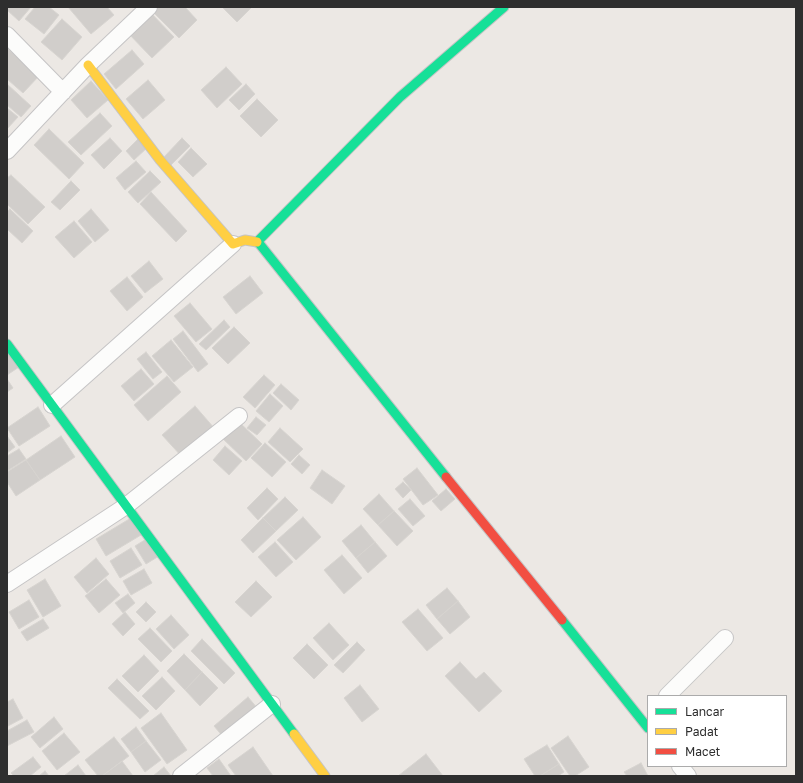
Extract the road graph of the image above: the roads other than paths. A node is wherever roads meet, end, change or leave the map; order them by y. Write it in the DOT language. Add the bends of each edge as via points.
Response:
graph roads {
  1 [pos="149,7"];
  2 [pos="504,7"];
  3 [pos="7,35"];
  4 [pos="88,65"];
  5 [pos="63,92"];
  6 [pos="7,152"];
  7 [pos="258,242"];
  8 [pos="233,244"];
  9 [pos="7,344"];
  10 [pos="52,405"];
  11 [pos="239,416"];
  12 [pos="126,506"];
  13 [pos="7,584"];
  14 [pos="725,638"];
  15 [pos="669,695"];
  16 [pos="272,704"];
  17 [pos="646,721"];
  18 [pos="681,767"];
  19 [pos="181,776"];
  20 [pos="325,776"];
  21 [pos="688,776"];
  1 -- 4 [label="street"];
  2 -- 7 [label="street" via="400,97"];
  3 -- 5 [label="street"];
  4 -- 5 [label="street"];
  4 -- 8 [label="street" via="160,160"];
  5 -- 6 [label="street"];
  7 -- 8 [label="street" via="245,240"];
  7 -- 17 [label="street"];
  8 -- 10 [label="street"];
  9 -- 10 [label="street"];
  10 -- 12 [label="street"];
  11 -- 12 [label="street"];
  12 -- 13 [label="street"];
  12 -- 16 [label="street"];
  14 -- 15 [label="street"];
  16 -- 19 [label="street"];
  16 -- 20 [label="street"];
  18 -- 21 [label="street"];
}
